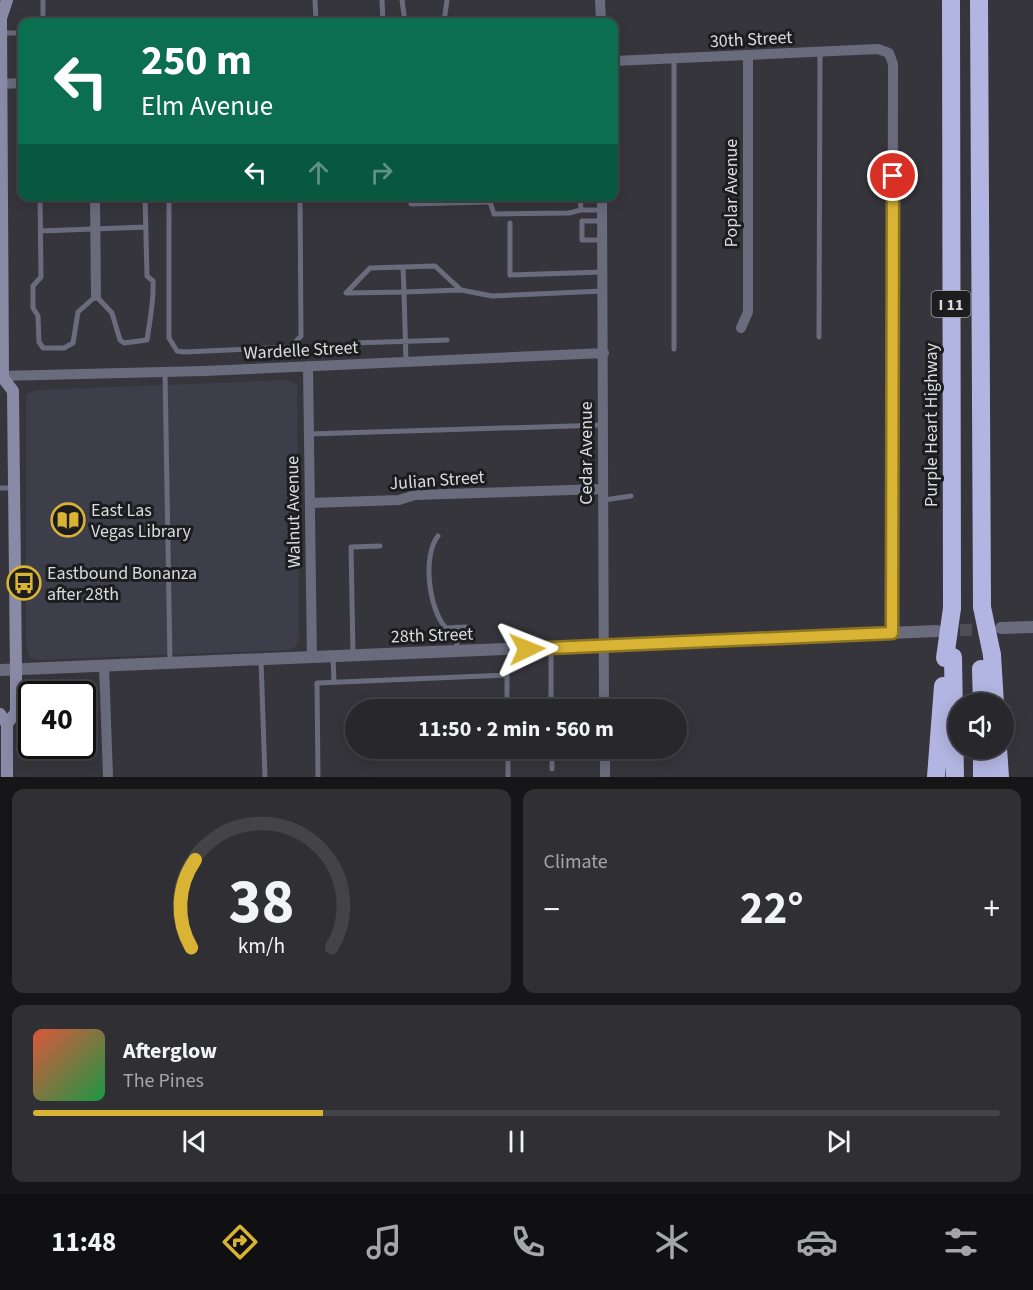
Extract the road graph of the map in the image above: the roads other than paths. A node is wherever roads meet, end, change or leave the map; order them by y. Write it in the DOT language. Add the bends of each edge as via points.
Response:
graph roads {
  1 [pos="7,0"];
  2 [pos="43,0"];
  3 [pos="315,0"];
  4 [pos="382,0"];
  5 [pos="402,0"];
  6 [pos="447,0"];
  7 [pos="600,0"];
  8 [pos="951,0"];
  9 [pos="979,0"];
  10 [pos="0,17"];
  11 [pos="43,18"];
  12 [pos="316,18"];
  13 [pos="383,18"];
  14 [pos="404,18"];
  15 [pos="445,18"];
  16 [pos="601,18"];
  17 [pos="1,33"];
  18 [pos="18,33"];
  19 [pos="820,52"];
  20 [pos="748,56"];
  21 [pos="674,59"];
  22 [pos="618,61"];
  23 [pos="18,84"];
  24 [pos="1,86"];
  25 [pos="40,201"];
  26 [pos="95,201"];
  27 [pos="145,201"];
  28 [pos="169,201"];
  29 [pos="300,201"];
  30 [pos="411,201"];
  31 [pos="457,201"];
  32 [pos="489,201"];
  33 [pos="580,201"];
  34 [pos="602,201"];
  35 [pos="581,210"];
  36 [pos="1,211"];
  37 [pos="602,216"];
  38 [pos="510,224"];
  39 [pos="95,227"];
  40 [pos="146,227"];
  41 [pos="40,231"];
  42 [pos="603,240"];
  43 [pos="1,252"];
  44 [pos="403,267"];
  45 [pos="603,272"];
  46 [pos="461,290"];
  47 [pos="603,291"];
  48 [pos="404,292"];
  49 [pos="96,296"];
  50 [pos="741,328"];
  51 [pos="819,337"];
  52 [pos="447,340"];
  53 [pos="405,342"];
  54 [pos="353,343"];
  55 [pos="674,349"];
  56 [pos="604,353"];
  57 [pos="406,362"];
  58 [pos="308,366"];
  59 [pos="165,372"];
  60 [pos="1,379"];
  61 [pos="603,425"];
  62 [pos="309,434"];
  63 [pos="0,488"];
  64 [pos="14,488"];
  65 [pos="602,495"];
  66 [pos="631,496"];
  67 [pos="310,503"];
  68 [pos="438,536"];
  69 [pos="380,546"];
  70 [pos="456,627"];
  71 [pos="466,627"];
  72 [pos="1033,627"];
  73 [pos="1001,628"];
  74 [pos="937,631"];
  75 [pos="892,633"];
  76 [pos="602,646"];
  77 [pos="551,648"];
  78 [pos="457,652"];
  79 [pos="986,655"];
  80 [pos="353,656"];
  81 [pos="333,657"];
  82 [pos="949,657"];
  83 [pos="312,658"];
  84 [pos="261,660"];
  85 [pos="170,663"];
  86 [pos="104,666"];
  87 [pos="0,670"];
  88 [pos="16,670"];
  89 [pos="334,682"];
  90 [pos="983,693"];
  91 [pos="993,693"];
  92 [pos="507,699"];
  93 [pos="551,699"];
  94 [pos="604,699"];
  95 [pos="2,721"];
  96 [pos="508,759"];
  97 [pos="552,759"];
  98 [pos="605,759"];
  99 [pos="982,759"];
  100 [pos="999,759"];
  101 [pos="552,768"];
  102 [pos="5,770"];
  103 [pos="108,777"];
  104 [pos="265,777"];
  105 [pos="318,777"];
  106 [pos="508,777"];
  107 [pos="605,777"];
  108 [pos="936,777"];
  109 [pos="955,777"];
  110 [pos="982,777"];
  111 [pos="1000,777"];
  1 -- 10 [label="main road"];
  2 -- 11 [label="lane"];
  3 -- 12 [label="lane"];
  4 -- 13 [label="lane"];
  5 -- 14 [label="lane"];
  6 -- 15 [label="lane"];
  7 -- 16 [label="street"];
  8 -- 82 [label="highway, Purple Heart Highway / I 11, bridge"];
  9 -- 79 [label="highway, I 11, bridge" via="982,608"];
  10 -- 17 [label="main road"];
  17 -- 18 [label="lane"];
  17 -- 24 [label="main road"];
  19 -- 20 [label="street, 30th Street"];
  19 -- 51 [label="lane"];
  19 -- 75 [label="street, 30th Street" via="878,49 889,53 893,64"];
  20 -- 21 [label="street, 30th Street"];
  20 -- 50 [label="street, Poplar Avenue" via="748,312"];
  21 -- 22 [label="street, 30th Street"];
  21 -- 55 [label="lane"];
  23 -- 24 [label="street"];
  24 -- 36 [label="main road"];
  25 -- 41 [label="lane"];
  26 -- 39 [label="street"];
  27 -- 40 [label="lane"];
  28 -- 29 [label="lane" via="169,338 177,351 184,352 297,344 301,336"];
  30 -- 31 [label="lane" via="411,204"];
  32 -- 35 [label="lane" via="494,214"];
  33 -- 35 [label="lane"];
  34 -- 37 [label="street, Cedar Avenue"];
  35 -- 37 [label="lane"];
  36 -- 43 [label="main road"];
  37 -- 42 [label="street, Cedar Avenue"];
  37 -- 42 [label="lane" via="582,221 582,240"];
  38 -- 45 [label="lane" via="510,275"];
  39 -- 40 [label="lane"];
  39 -- 41 [label="lane"];
  39 -- 49 [label="street"];
  40 -- 49 [label="lane" via="147,276 153,281 154,304 147,340 120,340 112,313"];
  41 -- 49 [label="lane" via="41,277 33,286 33,308 43,348 64,348 73,343 78,312"];
  42 -- 45 [label="street, Cedar Avenue"];
  43 -- 60 [label="main road"];
  44 -- 46 [label="lane" via="435,266"];
  44 -- 48 [label="lane"];
  44 -- 48 [label="lane" via="370,268 346,293"];
  45 -- 47 [label="street, Cedar Avenue"];
  46 -- 47 [label="lane" via="492,296"];
  46 -- 48 [label="lane"];
  47 -- 56 [label="street, Cedar Avenue"];
  48 -- 53 [label="lane"];
  52 -- 53 [label="lane"];
  53 -- 54 [label="lane"];
  53 -- 57 [label="lane"];
  56 -- 57 [label="street, Wardelle Street"];
  56 -- 61 [label="street, Cedar Avenue"];
  57 -- 58 [label="street, Wardelle Street"];
  58 -- 59 [label="street, Wardelle Street"];
  58 -- 62 [label="street, Walnut Avenue"];
  59 -- 60 [label="street, Wardelle Street"];
  59 -- 85 [label="lane"];
  60 -- 64 [label="main road" via="13,391"];
  61 -- 62 [label="lane"];
  61 -- 65 [label="street, Cedar Avenue"];
  62 -- 67 [label="street, Walnut Avenue"];
  63 -- 64 [label="lane"];
  64 -- 88 [label="main road"];
  65 -- 66 [label="lane"];
  65 -- 67 [label="street, Julian Street" via="416,495 399,500"];
  65 -- 76 [label="street, Cedar Avenue"];
  67 -- 83 [label="street, Walnut Avenue"];
  68 -- 70 [label="lane" via="432,545 430,565 432,603 446,628"];
  69 -- 80 [label="lane" via="351,547"];
  70 -- 71 [label="lane"];
  70 -- 78 [label="lane"];
  72 -- 73 [label="street"];
  74 -- 75 [label="street, 28th Street"];
  75 -- 76 [label="street, 28th Street"];
  76 -- 77 [label="street, 28th Street"];
  76 -- 94 [label="street, Cedar Avenue"];
  77 -- 78 [label="street, 28th Street"];
  77 -- 93 [label="lane"];
  78 -- 80 [label="street, 28th Street"];
  79 -- 90 [label="highway, I 11"];
  79 -- 91 [label="highway"];
  80 -- 81 [label="street, 28th Street"];
  81 -- 83 [label="street, 28th Street"];
  81 -- 89 [label="lane"];
  82 -- 108 [label="highway"];
  82 -- 109 [label="highway"];
  83 -- 84 [label="street, 28th Street"];
  84 -- 85 [label="street, 28th Street"];
  84 -- 104 [label="lane"];
  85 -- 86 [label="street, 28th Street"];
  86 -- 88 [label="street, 28th Street"];
  86 -- 103 [label="street"];
  87 -- 88 [label="street, 28th Street"];
  88 -- 95 [label="main road" via="16,712"];
  89 -- 92 [label="lane" via="507,675"];
  89 -- 105 [label="lane" via="317,683"];
  95 -- 102 [label="main road"];
  96 -- 106 [label="lane"];
  97 -- 101 [label="lane"];
  98 -- 107 [label="street"];
  99 -- 110 [label="highway"];
  100 -- 111 [label="highway"];
}
